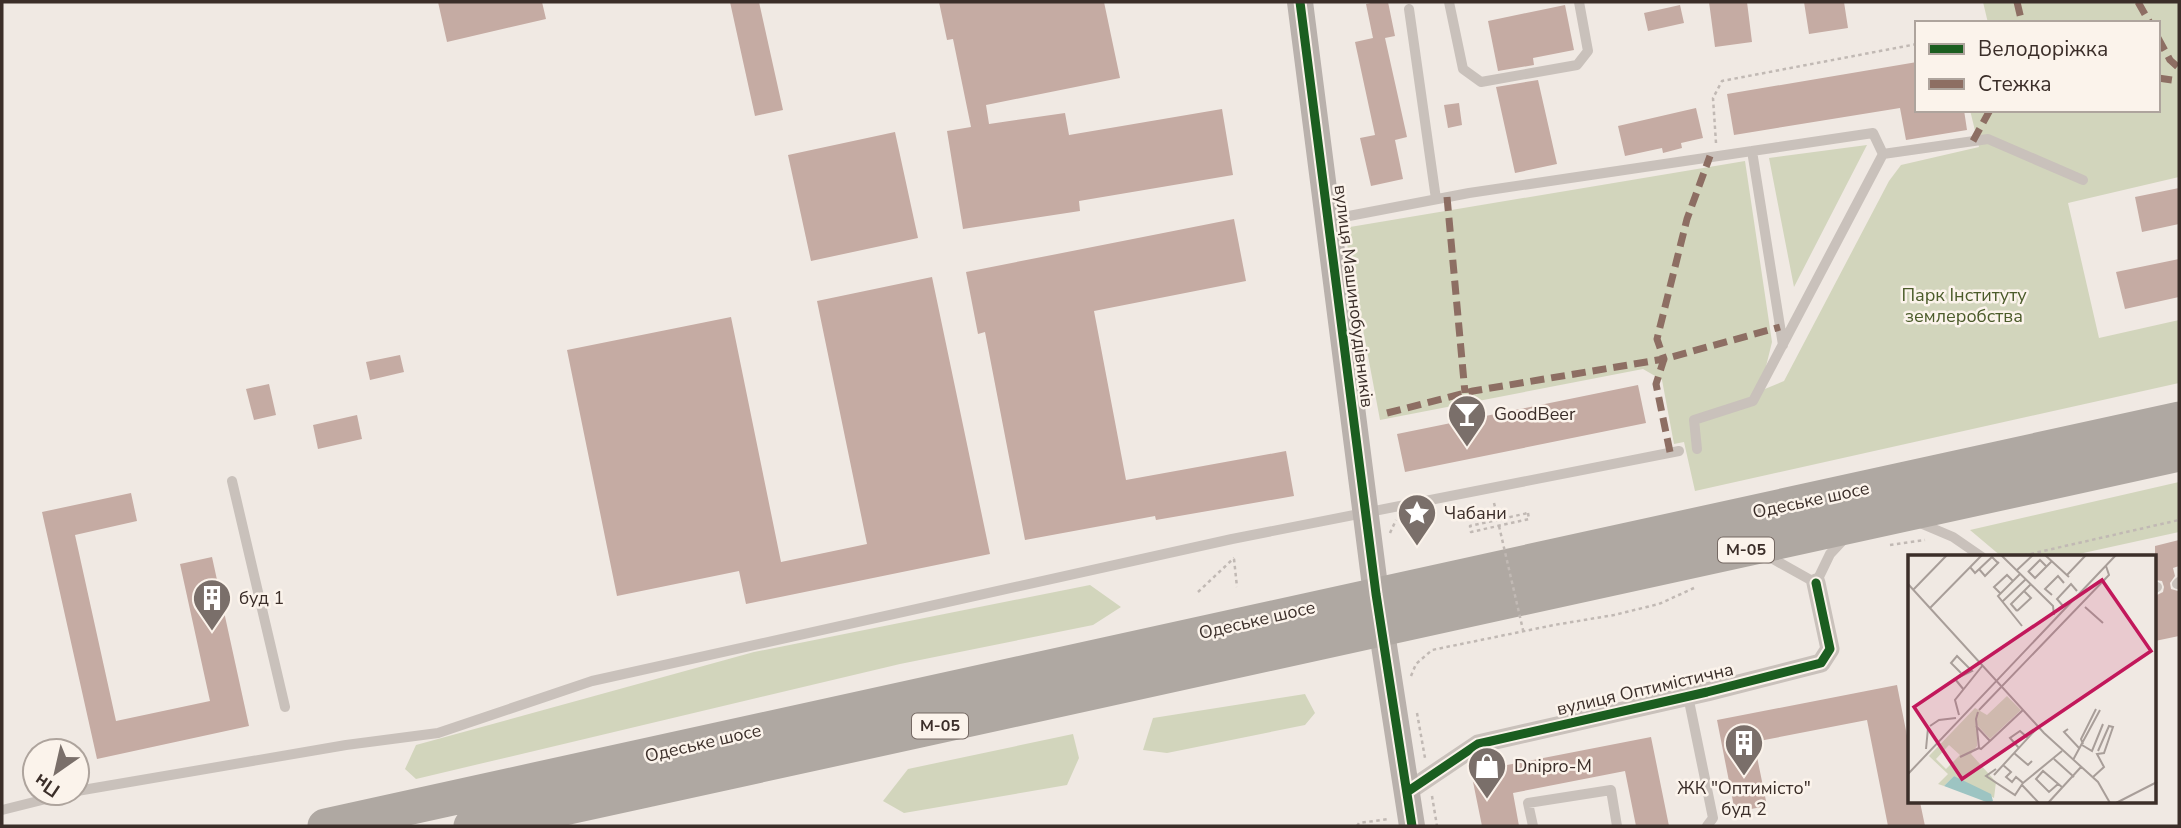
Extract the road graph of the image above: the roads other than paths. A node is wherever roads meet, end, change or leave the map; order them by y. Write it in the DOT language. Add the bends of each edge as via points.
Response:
graph roads {
  1 [pos="1301,2"];
  2 [pos="1449,2"];
  3 [pos="1579,2"];
  4 [pos="1409,9"];
  5 [pos="1752,151"];
  6 [pos="1883,154"];
  7 [pos="2083,180"];
  8 [pos="1436,199"];
  9 [pos="1328,220"];
  10 [pos="1783,345"];
  11 [pos="2179,419"];
  12 [pos="1697,449"];
  13 [pos="1679,451"];
  14 [pos="2179,454"];
  15 [pos="232,481"];
  16 [pos="1366,512"];
  17 [pos="1859,525"];
  18 [pos="1895,530"];
  19 [pos="1724,554"];
  20 [pos="1979,555"];
  21 [pos="1816,583"];
  22 [pos="1376,594"];
  23 [pos="1381,630"];
  24 [pos="1688,696"];
  25 [pos="285,707"];
  26 [pos="91,789"];
  27 [pos="1407,792"];
  28 [pos="21,805"];
  29 [pos="2,810"];
  30 [pos="563,817"];
  31 [pos="1404,822"];
  32 [pos="330,825"];
  33 [pos="476,826"];
  34 [pos="1533,826"];
  35 [pos="1617,826"];
  36 [pos="1707,826"];
  1 -- 9 [label="street, вулиця Машинобудівників"];
  2 -- 3 [label="lane" via="1463,69 1482,82 1577,65 1588,51"];
  4 -- 8 [label="lane"];
  5 -- 6 [label="lane" via="1873,134"];
  5 -- 8 [label="lane"];
  5 -- 10 [label="lane"];
  6 -- 7 [label="lane" via="1988,139"];
  6 -- 10 [label="lane"];
  8 -- 9 [label="lane"];
  9 -- 16 [label="street, вулиця Машинобудівників"];
  10 -- 12 [label="lane" via="1753,401 1694,420"];
  11 -- 22 [label="highway, Одеське шосе / М-05"];
  13 -- 16 [label="lane"];
  14 -- 18 [label="highway, Одеське шосе / М-05"];
  15 -- 25 [label="lane"];
  16 -- 22 [label="street, вулиця Машинобудівників"];
  16 -- 26 [label="lane" via="592,681 438,733"];
  17 -- 18 [label="highway, Одеське шосе / М-05"];
  17 -- 19 [label="highway, Одеське шосе / М-05"];
  17 -- 21 [label="lane" via="1830,554"];
  18 -- 20 [label="lane" via="1953,537"];
  19 -- 21 [label="lane" via="1773,559"];
  19 -- 23 [label="highway, Одеське шосе / М-05"];
  21 -- 24 [label="street, вулиця Оптимістична" via="1830,649 1821,663"];
  22 -- 23 [label="street, вулиця Машинобудівників"];
  22 -- 32 [label="highway, Одеське шосе / М-05"];
  23 -- 27 [label="street, вулиця Машинобудівників"];
  23 -- 30 [label="highway, Одеське шосе / М-05"];
  24 -- 27 [label="street, вулиця Оптимістична" via="1478,744"];
  24 -- 36 [label="lane" via="1713,818"];
  27 -- 31 [label="street, вулиця Машинобудівників"];
  28 -- 29 [label="lane"];
  30 -- 33 [label="highway, Одеське шосе / М-05"];
  34 -- 35 [label="lane" via="1528,803 1611,790"];
}
